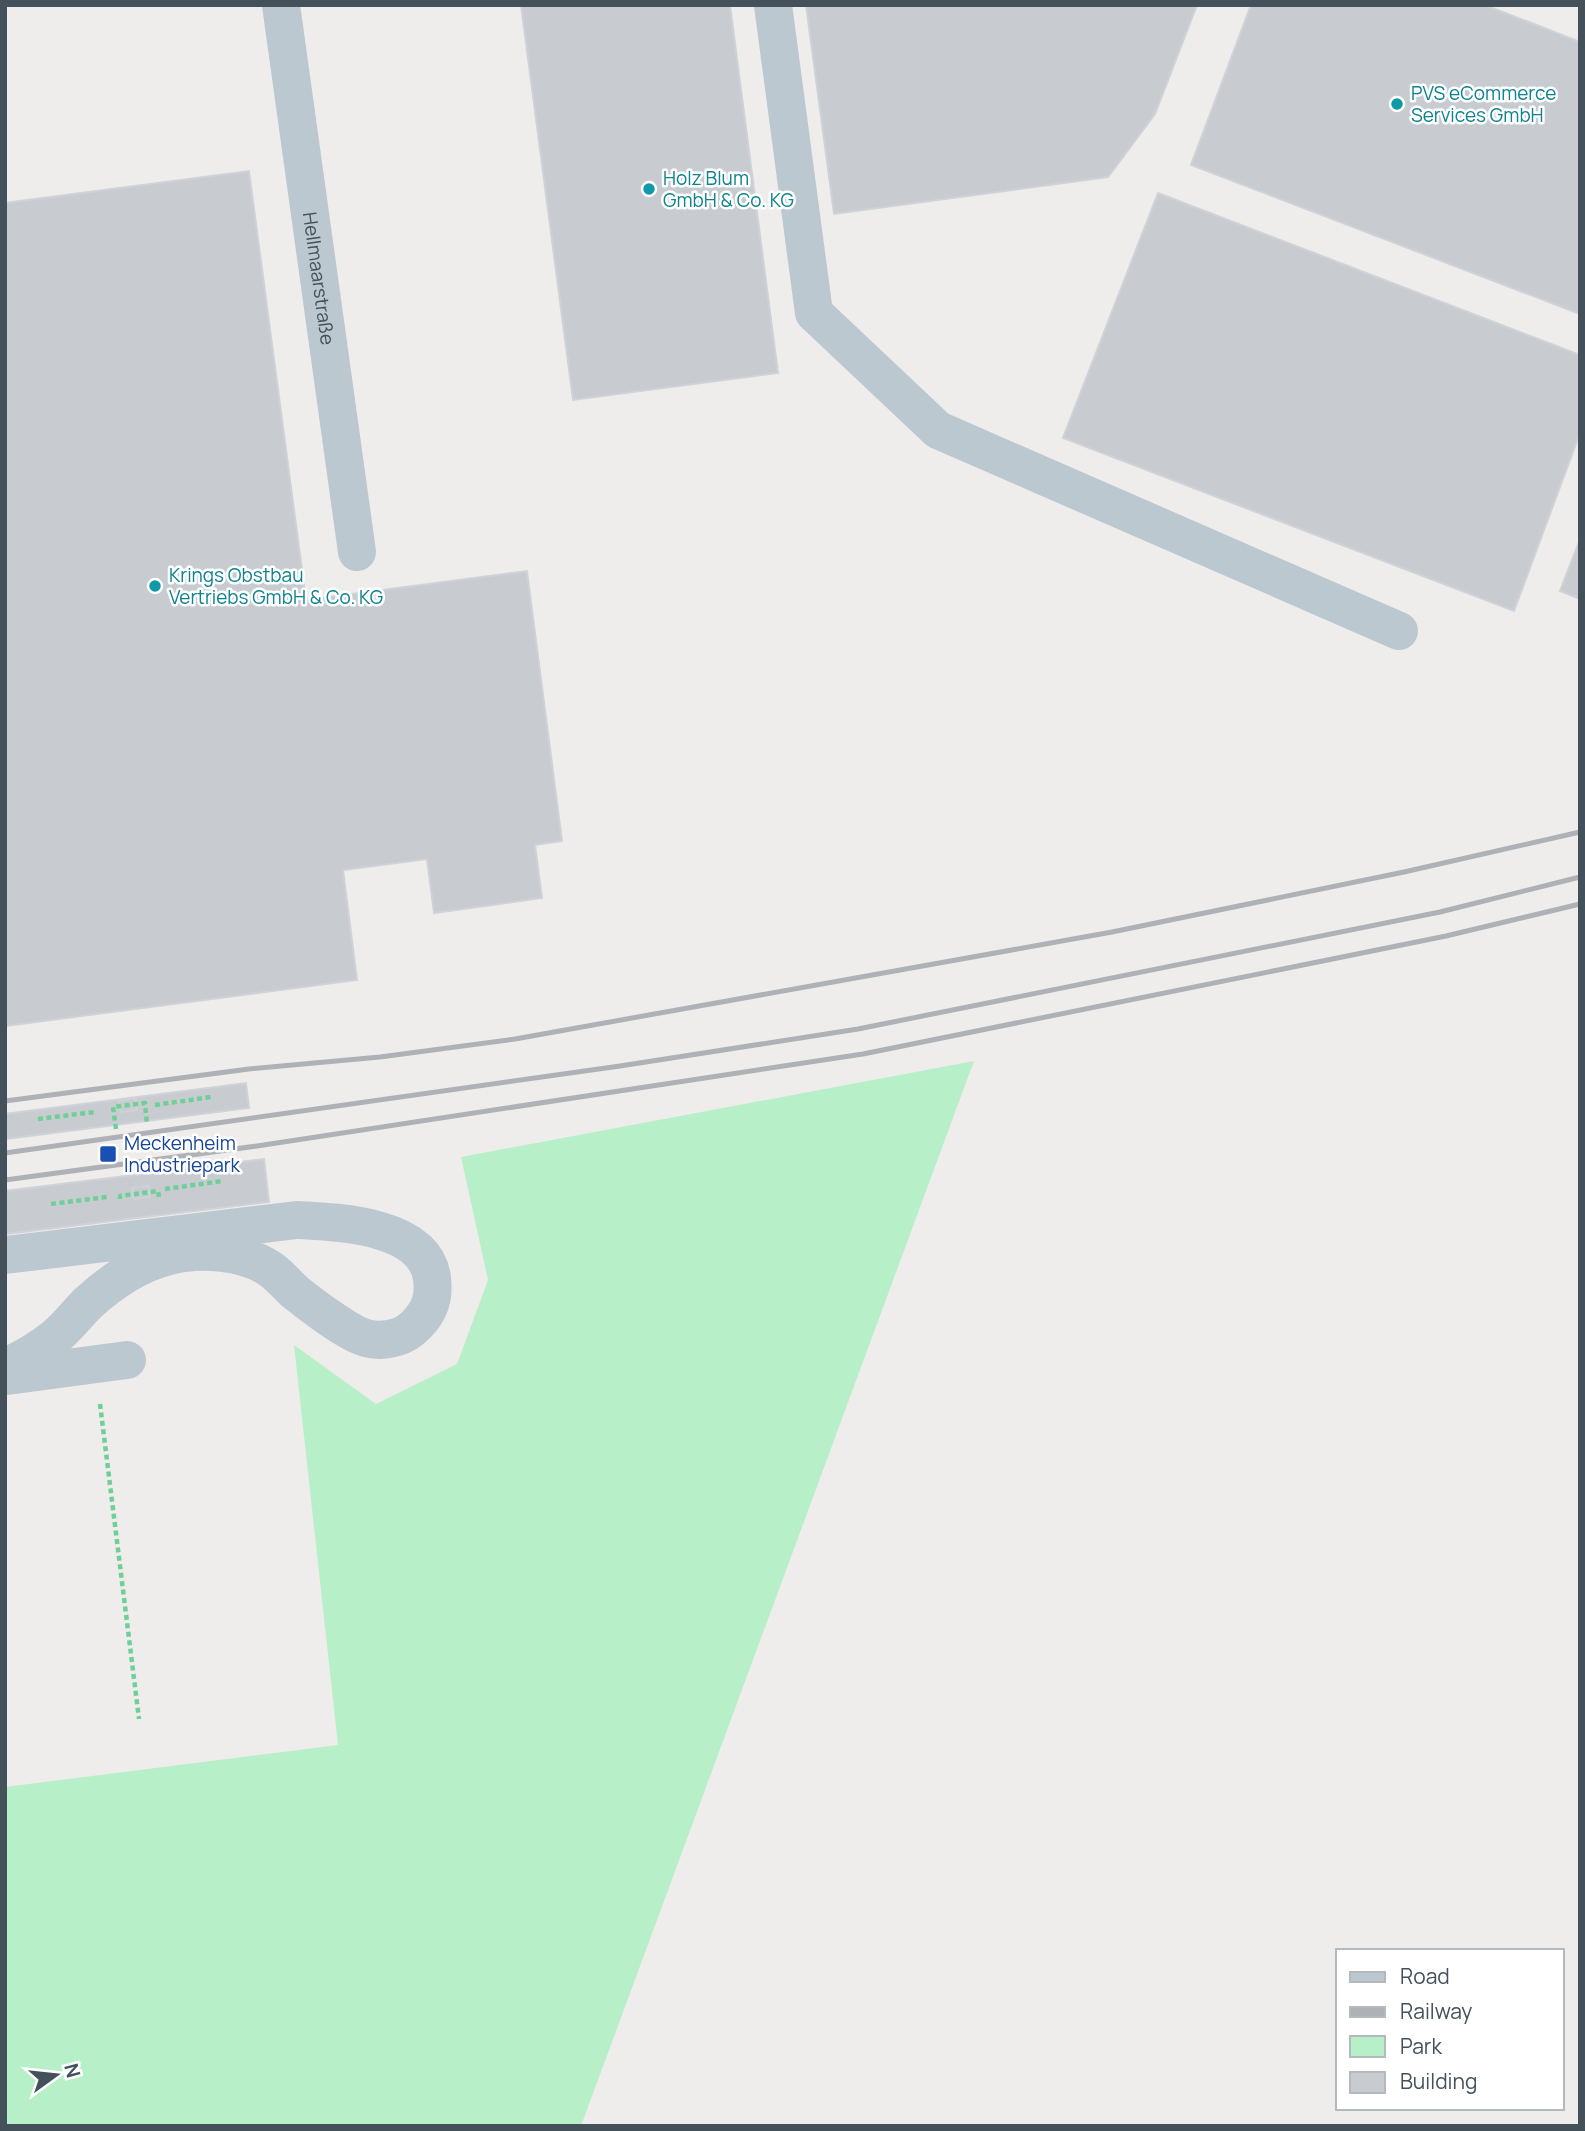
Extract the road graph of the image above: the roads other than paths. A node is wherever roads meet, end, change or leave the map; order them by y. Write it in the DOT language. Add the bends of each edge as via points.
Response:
graph roads {
  1 [pos="281,5"];
  2 [pos="773,5"];
  3 [pos="357,552"];
  4 [pos="1399,631"];
  5 [pos="5,1255"];
  6 [pos="111,1362"];
  7 [pos="5,1367"];
  8 [pos="5,1377"];
  1 -- 3 [label="lane, Hellmaarstraße"];
  2 -- 4 [label="lane" via="814,313 938,430"];
  5 -- 7 [label="lane" via="297,1220 336,1222 370,1227 415,1248 431,1271 433,1287 432,1302 414,1327 400,1336 376,1340 343,1325 267,1267 235,1255 173,1255 117,1278 57,1336 32,1355"];
  6 -- 8 [label="lane"];
}
